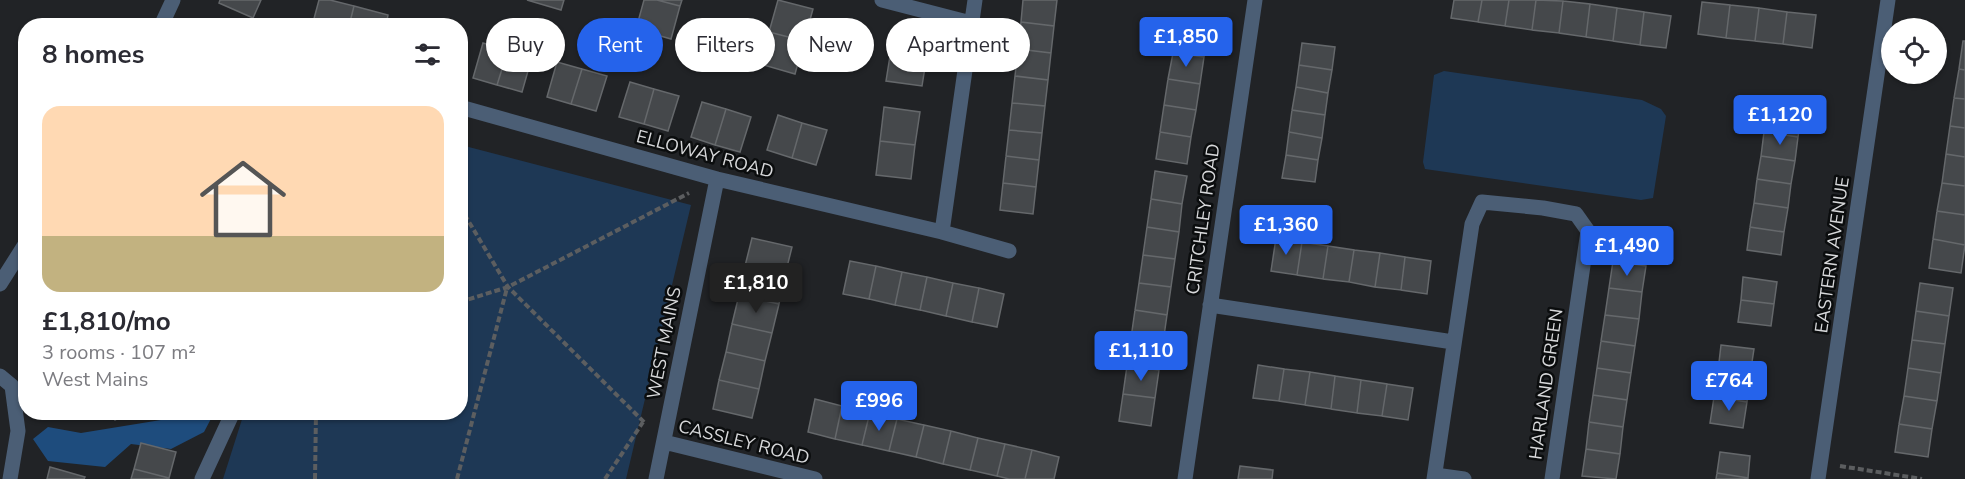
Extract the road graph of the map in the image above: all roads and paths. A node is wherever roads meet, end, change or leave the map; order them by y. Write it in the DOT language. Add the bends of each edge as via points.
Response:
graph roads {
  1 [pos="172,0"];
  2 [pos="882,0"];
  3 [pos="975,0"];
  4 [pos="1255,0"];
  5 [pos="1888,0"];
  6 [pos="164,18"];
  7 [pos="952,18"];
  8 [pos="972,18"];
  9 [pos="964,72"];
  10 [pos="468,109"];
  11 [pos="717,179"];
  12 [pos="468,220"];
  13 [pos="942,232"];
  14 [pos="1009,251"];
  15 [pos="18,256"];
  16 [pos="0,284"];
  17 [pos="508,287"];
  18 [pos="468,300"];
  19 [pos="1210,305"];
  20 [pos="1453,342"];
  21 [pos="0,376"];
  22 [pos="229,420"];
  23 [pos="316,420"];
  24 [pos="644,422"];
  25 [pos="664,442"];
  26 [pos="1820,463"];
  27 [pos="1434,477"];
  28 [pos="10,479"];
  29 [pos="202,479"];
  30 [pos="315,479"];
  31 [pos="457,479"];
  32 [pos="605,479"];
  33 [pos="656,479"];
  34 [pos="815,479"];
  35 [pos="1185,479"];
  36 [pos="1464,479"];
  37 [pos="1552,479"];
  38 [pos="1818,479"];
  39 [pos="1922,479"];
  1 -- 6 [label="street"];
  2 -- 7 [label="street"];
  3 -- 8 [label="street"];
  4 -- 19 [label="street, CRITCHLEY ROAD"];
  5 -- 26 [label="street, EASTERN AVENUE"];
  9 -- 13 [label="street"];
  10 -- 11 [label="street, ELLOWAY ROAD"];
  11 -- 13 [label="street, ELLOWAY ROAD"];
  11 -- 17 [label="path"];
  11 -- 25 [label="street, WEST MAINS"];
  12 -- 17 [label="path"];
  13 -- 14 [label="street, ELLOWAY ROAD"];
  15 -- 16 [label="street"];
  17 -- 18 [label="path"];
  17 -- 24 [label="path"];
  17 -- 31 [label="path"];
  19 -- 20 [label="street"];
  19 -- 35 [label="street, CRITCHLEY ROAD"];
  20 -- 27 [label="street, HARLAND GREEN"];
  20 -- 37 [label="street, HARLAND GREEN" via="1472,225 1482,202 1576,214 1588,231"];
  21 -- 28 [label="street" via="12,386 18,431"];
  22 -- 29 [label="street"];
  23 -- 30 [label="path"];
  24 -- 25 [label="path"];
  24 -- 32 [label="path"];
  25 -- 33 [label="street, WEST MAINS"];
  25 -- 34 [label="street, CASSLEY ROAD"];
  26 -- 38 [label="street, EASTERN AVENUE"];
  26 -- 39 [label="path"];
  27 -- 36 [label="street"];
}
